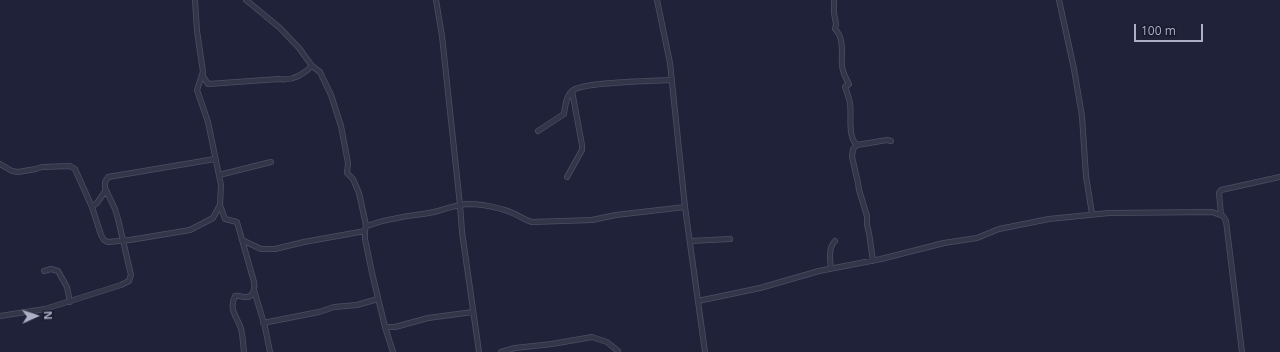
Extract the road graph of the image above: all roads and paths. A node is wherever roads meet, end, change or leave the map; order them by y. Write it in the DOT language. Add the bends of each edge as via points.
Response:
graph roads {
  1 [pos="195,0"];
  2 [pos="246,0"];
  3 [pos="436,0"];
  4 [pos="657,0"];
  5 [pos="834,0"];
  6 [pos="1059,0"];
  7 [pos="312,66"];
  8 [pos="202,75"];
  9 [pos="672,80"];
  10 [pos="572,90"];
  11 [pos="538,131"];
  12 [pos="891,141"];
  13 [pos="857,145"];
  14 [pos="215,159"];
  15 [pos="271,162"];
  16 [pos="0,164"];
  17 [pos="219,175"];
  18 [pos="567,177"];
  19 [pos="1280,177"];
  20 [pos="106,190"];
  21 [pos="220,205"];
  22 [pos="460,206"];
  23 [pos="92,207"];
  24 [pos="685,207"];
  25 [pos="1092,214"];
  26 [pos="1221,215"];
  27 [pos="366,225"];
  28 [pos="365,231"];
  29 [pos="730,239"];
  30 [pos="242,240"];
  31 [pos="123,241"];
  32 [pos="690,241"];
  33 [pos="835,241"];
  34 [pos="873,261"];
  35 [pos="831,269"];
  36 [pos="44,271"];
  37 [pos="254,289"];
  38 [pos="378,299"];
  39 [pos="698,301"];
  40 [pos="70,302"];
  41 [pos="473,312"];
  42 [pos="0,316"];
  43 [pos="263,323"];
  44 [pos="385,327"];
  45 [pos="618,351"];
  46 [pos="244,352"];
  47 [pos="270,352"];
  48 [pos="393,352"];
  49 [pos="479,352"];
  50 [pos="501,352"];
  51 [pos="705,352"];
  52 [pos="1242,352"];
  1 -- 8 [label="street"];
  2 -- 7 [label="street" via="280,28"];
  3 -- 22 [label="street"];
  4 -- 9 [label="street"];
  5 -- 13 [label="street" via="836,29 842,44 842,66 849,84 845,87 850,103 851,130 853,142"];
  6 -- 25 [label="street" via="1082,116 1086,176"];
  7 -- 8 [label="street" via="295,78 286,80 210,84"];
  7 -- 27 [label="street" via="320,72 338,116 346,148 347,173 358,189"];
  8 -- 14 [label="street" via="197,90 206,113"];
  9 -- 10 [label="street" via="589,85"];
  9 -- 24 [label="street"];
  10 -- 11 [label="street" via="564,114"];
  10 -- 18 [label="street" via="582,150"];
  12 -- 13 [label="street"];
  13 -- 34 [label="street" via="853,149 852,157 867,216 866,225"];
  14 -- 17 [label="street"];
  14 -- 20 [label="street" via="110,176 105,182"];
  15 -- 17 [label="street"];
  16 -- 23 [label="street" via="18,172 42,167 70,166 76,169"];
  17 -- 21 [label="street"];
  19 -- 26 [label="street" via="1221,190"];
  20 -- 23 [label="street"];
  20 -- 31 [label="street" via="115,209"];
  21 -- 30 [label="street" via="225,219 237,222"];
  21 -- 31 [label="street" via="213,218 190,230"];
  22 -- 24 [label="street" via="476,204 501,208 532,222 592,220"];
  22 -- 27 [label="street"];
  22 -- 41 [label="street"];
  23 -- 31 [label="street" via="104,240"];
  24 -- 32 [label="street"];
  25 -- 26 [label="street" via="1212,212"];
  25 -- 34 [label="street" via="999,229 977,238 944,243"];
  26 -- 52 [label="street" via="1227,225"];
  27 -- 28 [label="street"];
  28 -- 30 [label="street" via="275,249 261,249"];
  28 -- 38 [label="street"];
  29 -- 32 [label="street"];
  30 -- 37 [label="street"];
  31 -- 40 [label="street" via="131,275 129,281"];
  32 -- 39 [label="street"];
  33 -- 35 [label="street" via="830,253"];
  34 -- 35 [label="street"];
  35 -- 39 [label="street"];
  36 -- 40 [label="street" via="58,271 69,290"];
  37 -- 43 [label="street"];
  37 -- 46 [label="street" via="247,297 234,297 233,310 242,331"];
  38 -- 43 [label="street"];
  38 -- 44 [label="street"];
  39 -- 51 [label="street"];
  40 -- 42 [label="street" via="32,312"];
  41 -- 44 [label="street"];
  41 -- 49 [label="street"];
  43 -- 47 [label="street"];
  44 -- 48 [label="street"];
  45 -- 50 [label="street" via="608,342 592,337"];
}
